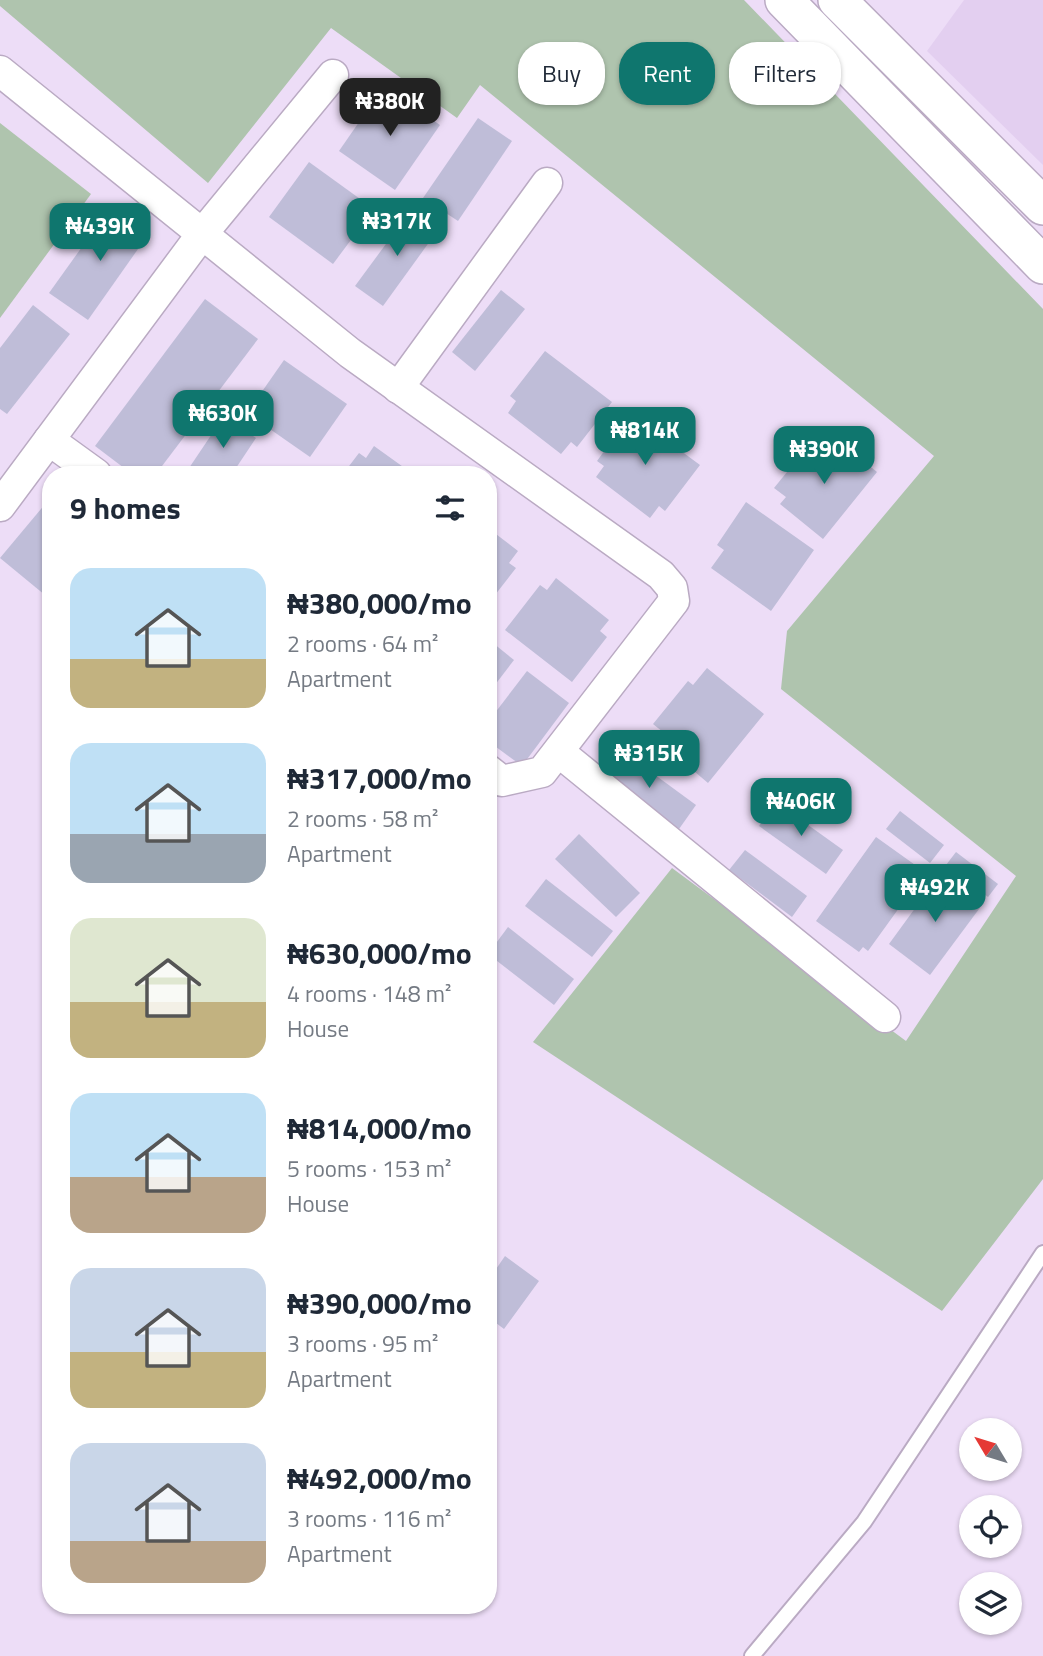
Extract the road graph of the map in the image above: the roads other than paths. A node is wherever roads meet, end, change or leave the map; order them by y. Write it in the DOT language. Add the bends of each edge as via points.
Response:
graph roads {
  1 [pos="784,0"];
  2 [pos="836,0"];
  3 [pos="0,71"];
  4 [pos="333,75"];
  5 [pos="547,183"];
  6 [pos="1043,206"];
  7 [pos="202,234"];
  8 [pos="1043,265"];
  9 [pos="398,388"];
  10 [pos="49,440"];
  11 [pos="85,466"];
  12 [pos="0,506"];
  13 [pos="559,752"];
  14 [pos="497,777"];
  15 [pos="885,1017"];
  16 [pos="1043,1253"];
  17 [pos="752,1656"];
  1 -- 8 [label="street"];
  2 -- 6 [label="street"];
  3 -- 7 [label="street"];
  4 -- 7 [label="street"];
  5 -- 9 [label="street"];
  7 -- 9 [label="street" via="349,354"];
  7 -- 10 [label="street"];
  9 -- 13 [label="street" via="661,575 672,588 674,601"];
  10 -- 11 [label="street"];
  10 -- 12 [label="street"];
  13 -- 14 [label="street" via="542,772 502,781"];
  13 -- 15 [label="street"];
  16 -- 17 [label="lane" via="864,1522"];
}
